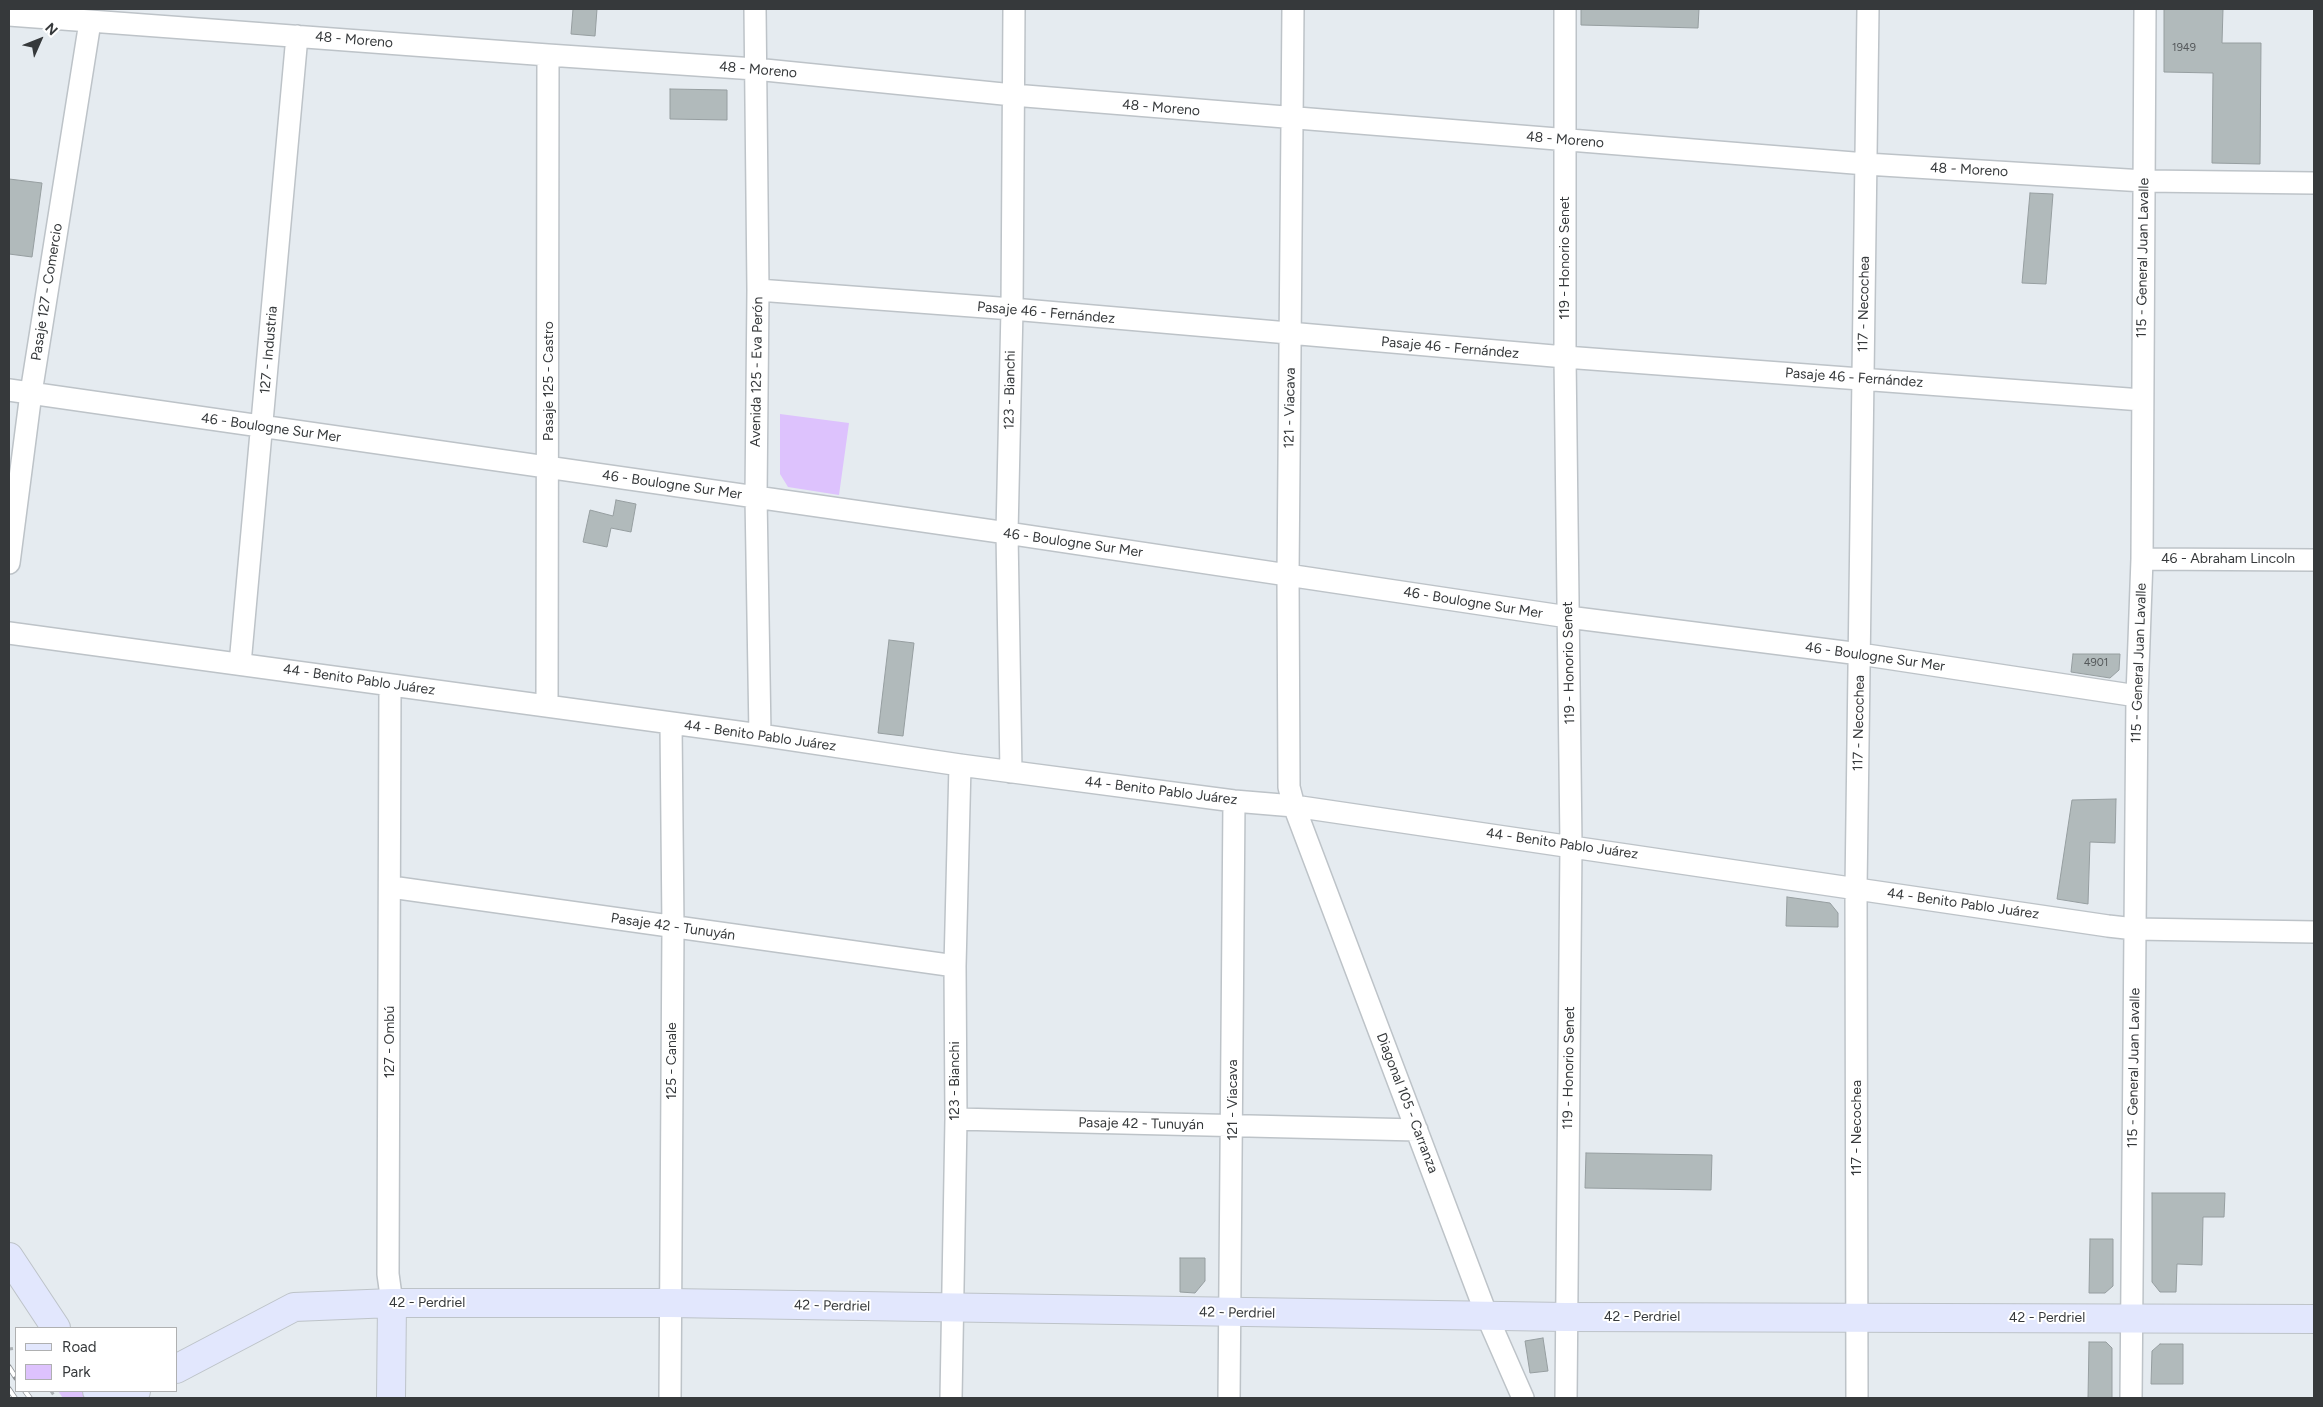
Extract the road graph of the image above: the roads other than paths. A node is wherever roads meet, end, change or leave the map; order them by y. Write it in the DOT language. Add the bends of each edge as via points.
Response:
graph roads {
  1 [pos="755,9"];
  2 [pos="1014,9"];
  3 [pos="1293,9"];
  4 [pos="1566,9"];
  5 [pos="1868,9"];
  6 [pos="2144,9"];
  7 [pos="9,15"];
  8 [pos="90,22"];
  9 [pos="297,36"];
  10 [pos="548,55"];
  11 [pos="755,68"];
  12 [pos="1013,95"];
  13 [pos="1292,119"];
  14 [pos="1565,140"];
  15 [pos="1866,164"];
  16 [pos="2144,181"];
  17 [pos="2314,183"];
  18 [pos="758,290"];
  19 [pos="1012,309"];
  20 [pos="1291,335"];
  21 [pos="1565,357"];
  22 [pos="1863,378"];
  23 [pos="9,390"];
  24 [pos="31,393"];
  25 [pos="2142,400"];
  26 [pos="262,427"];
  27 [pos="549,467"];
  28 [pos="756,497"];
  29 [pos="1007,533"];
  30 [pos="2142,559"];
  31 [pos="2314,560"];
  32 [pos="9,563"];
  33 [pos="1288,575"];
  34 [pos="1568,617"];
  35 [pos="9,633"];
  36 [pos="1860,654"];
  37 [pos="240,664"];
  38 [pos="390,685"];
  39 [pos="2137,696"];
  40 [pos="547,706"];
  41 [pos="671,724"];
  42 [pos="760,735"];
  43 [pos="960,765"];
  44 [pos="1011,772"];
  45 [pos="1234,801"];
  46 [pos="1294,806"];
  47 [pos="1571,845"];
  48 [pos="391,887"];
  49 [pos="1856,888"];
  50 [pos="673,928"];
  51 [pos="2135,928"];
  52 [pos="2314,932"];
  53 [pos="955,966"];
  54 [pos="956,1119"];
  55 [pos="1233,1126"];
  56 [pos="1417,1130"];
  57 [pos="9,1257"];
  58 [pos="392,1302"];
  59 [pos="670,1303"];
  60 [pos="953,1309"];
  61 [pos="1230,1313"];
  62 [pos="1487,1316"];
  63 [pos="1566,1317"];
  64 [pos="1857,1318"];
  65 [pos="2132,1318"];
  66 [pos="2314,1319"];
  67 [pos="55,1327"];
  68 [pos="178,1368"];
  69 [pos="134,1392"];
  70 [pos="122,1398"];
  71 [pos="391,1398"];
  72 [pos="670,1398"];
  73 [pos="951,1398"];
  74 [pos="1230,1398"];
  75 [pos="1523,1398"];
  76 [pos="1566,1398"];
  77 [pos="1857,1398"];
  78 [pos="2131,1398"];
  1 -- 11 [label="street, Avenida 125 - Eva Perón"];
  2 -- 12 [label="street, 123 - Bianchi"];
  3 -- 13 [label="street, 121 - Viacava"];
  4 -- 14 [label="street, 119 - Honorio Senet"];
  5 -- 15 [label="street, 117 - Necochea"];
  6 -- 16 [label="street, 115 - General Juan Lavalle"];
  7 -- 8 [label="street, 48 - Moreno"];
  8 -- 9 [label="street, 48 - Moreno"];
  8 -- 24 [label="street, Pasaje 127 - Comercio"];
  9 -- 10 [label="street, 48 - Moreno"];
  9 -- 26 [label="street, 127 - Industria"];
  10 -- 11 [label="street, 48 - Moreno"];
  10 -- 27 [label="street, Pasaje 125 - Castro"];
  11 -- 12 [label="street, 48 - Moreno"];
  11 -- 18 [label="street, Avenida 125 - Eva Perón"];
  12 -- 13 [label="street, 48 - Moreno"];
  12 -- 19 [label="street, 123 - Bianchi"];
  13 -- 14 [label="street, 48 - Moreno"];
  13 -- 20 [label="street, 121 - Viacava"];
  14 -- 15 [label="street, 48 - Moreno"];
  14 -- 21 [label="street, 119 - Honorio Senet"];
  15 -- 16 [label="street, 48 - Moreno"];
  15 -- 22 [label="street, 117 - Necochea"];
  16 -- 17 [label="street, 48 - Moreno"];
  16 -- 25 [label="street, 115 - General Juan Lavalle"];
  18 -- 19 [label="street, Pasaje 46 - Fernández"];
  18 -- 28 [label="street, Avenida 125 - Eva Perón"];
  19 -- 20 [label="street, Pasaje 46 - Fernández"];
  19 -- 29 [label="street, 123 - Bianchi"];
  20 -- 21 [label="street, Pasaje 46 - Fernández"];
  20 -- 33 [label="street, 121 - Viacava"];
  21 -- 22 [label="street, Pasaje 46 - Fernández"];
  21 -- 34 [label="street, 119 - Honorio Senet"];
  22 -- 25 [label="street, Pasaje 46 - Fernández"];
  22 -- 36 [label="street, 117 - Necochea"];
  23 -- 24 [label="street, 46 - Boulogne Sur Mer"];
  24 -- 26 [label="street, 46 - Boulogne Sur Mer"];
  24 -- 32 [label="street, Pasaje 127 - Comercio"];
  25 -- 30 [label="street, 115 - General Juan Lavalle"];
  26 -- 27 [label="street, 46 - Boulogne Sur Mer"];
  26 -- 37 [label="street, 127 - Industria"];
  27 -- 28 [label="street, 46 - Boulogne Sur Mer"];
  27 -- 40 [label="street, Pasaje 125 - Castro"];
  28 -- 29 [label="street, 46 - Boulogne Sur Mer"];
  28 -- 42 [label="street, Avenida 125 - Eva Perón"];
  29 -- 33 [label="street, 46 - Boulogne Sur Mer"];
  29 -- 44 [label="street, 123 - Bianchi"];
  30 -- 31 [label="street, 46 - Abraham Lincoln"];
  30 -- 39 [label="street, 115 - General Juan Lavalle"];
  33 -- 34 [label="street, 46 - Boulogne Sur Mer"];
  33 -- 46 [label="street, 121 - Viacava" via="1289,787"];
  34 -- 36 [label="street, 46 - Boulogne Sur Mer"];
  34 -- 47 [label="street, 119 - Honorio Senet"];
  35 -- 37 [label="street, 44 - Benito Pablo Juárez"];
  36 -- 39 [label="street, 46 - Boulogne Sur Mer"];
  36 -- 49 [label="street, 117 - Necochea"];
  37 -- 38 [label="street, 44 - Benito Pablo Juárez"];
  38 -- 40 [label="street, 44 - Benito Pablo Juárez"];
  38 -- 48 [label="street, 127 - Ombú"];
  39 -- 51 [label="street, 115 - General Juan Lavalle"];
  40 -- 41 [label="street, 44 - Benito Pablo Juárez"];
  41 -- 42 [label="street, 44 - Benito Pablo Juárez"];
  41 -- 50 [label="street, 125 - Canale"];
  42 -- 43 [label="street, 44 - Benito Pablo Juárez"];
  43 -- 44 [label="street, 44 - Benito Pablo Juárez"];
  43 -- 53 [label="street, 123 - Bianchi"];
  44 -- 45 [label="street, 44 - Benito Pablo Juárez"];
  45 -- 46 [label="street, 44 - Benito Pablo Juárez"];
  45 -- 55 [label="street, 121 - Viacava"];
  46 -- 47 [label="street, 44 - Benito Pablo Juárez"];
  46 -- 56 [label="street, Diagonal 105 - Carranza"];
  47 -- 49 [label="street, 44 - Benito Pablo Juárez"];
  47 -- 63 [label="street, 119 - Honorio Senet"];
  48 -- 50 [label="street, Pasaje 42 - Tunuyán"];
  48 -- 58 [label="street, 127 - Ombú" via="388,1274"];
  49 -- 51 [label="street, 44 - Benito Pablo Juárez"];
  49 -- 64 [label="street, 117 - Necochea"];
  50 -- 53 [label="street, Pasaje 42 - Tunuyán"];
  50 -- 59 [label="street, 125 - Canale"];
  51 -- 52 [label="street, 44 - Benito Pablo Juárez"];
  51 -- 65 [label="street, 115 - General Juan Lavalle"];
  53 -- 54 [label="street, 123 - Bianchi"];
  54 -- 55 [label="street, Pasaje 42 - Tunuyán"];
  54 -- 60 [label="street, 123 - Bianchi"];
  55 -- 56 [label="street, Pasaje 42 - Tunuyán"];
  55 -- 61 [label="street, 121 - Viacava"];
  56 -- 62 [label="street, Diagonal 105 - Carranza"];
  57 -- 67 [label="street"];
  58 -- 59 [label="street, 42 - Perdriel"];
  58 -- 68 [label="street, 42 - Perdriel" via="294,1306"];
  58 -- 71 [label="street, 127 - Ombú"];
  59 -- 60 [label="street, 42 - Perdriel"];
  59 -- 72 [label="street, 125 - Canale"];
  60 -- 61 [label="street, 42 - Perdriel"];
  60 -- 73 [label="street, 123 - Bianchi"];
  61 -- 62 [label="street, 42 - Perdriel"];
  61 -- 74 [label="street, 121 - Viacava"];
  62 -- 63 [label="street, 42 - Perdriel"];
  62 -- 75 [label="street, Diagonal 105 - Carranza"];
  63 -- 64 [label="street, 42 - Perdriel"];
  63 -- 76 [label="street, 119 - Honorio Senet"];
  64 -- 65 [label="street, 42 - Perdriel"];
  64 -- 77 [label="street, 117 - Necochea"];
  65 -- 66 [label="street, 42 - Perdriel"];
  65 -- 78 [label="street, 115 - General Juan Lavalle"];
  69 -- 70 [label="street"];
}
